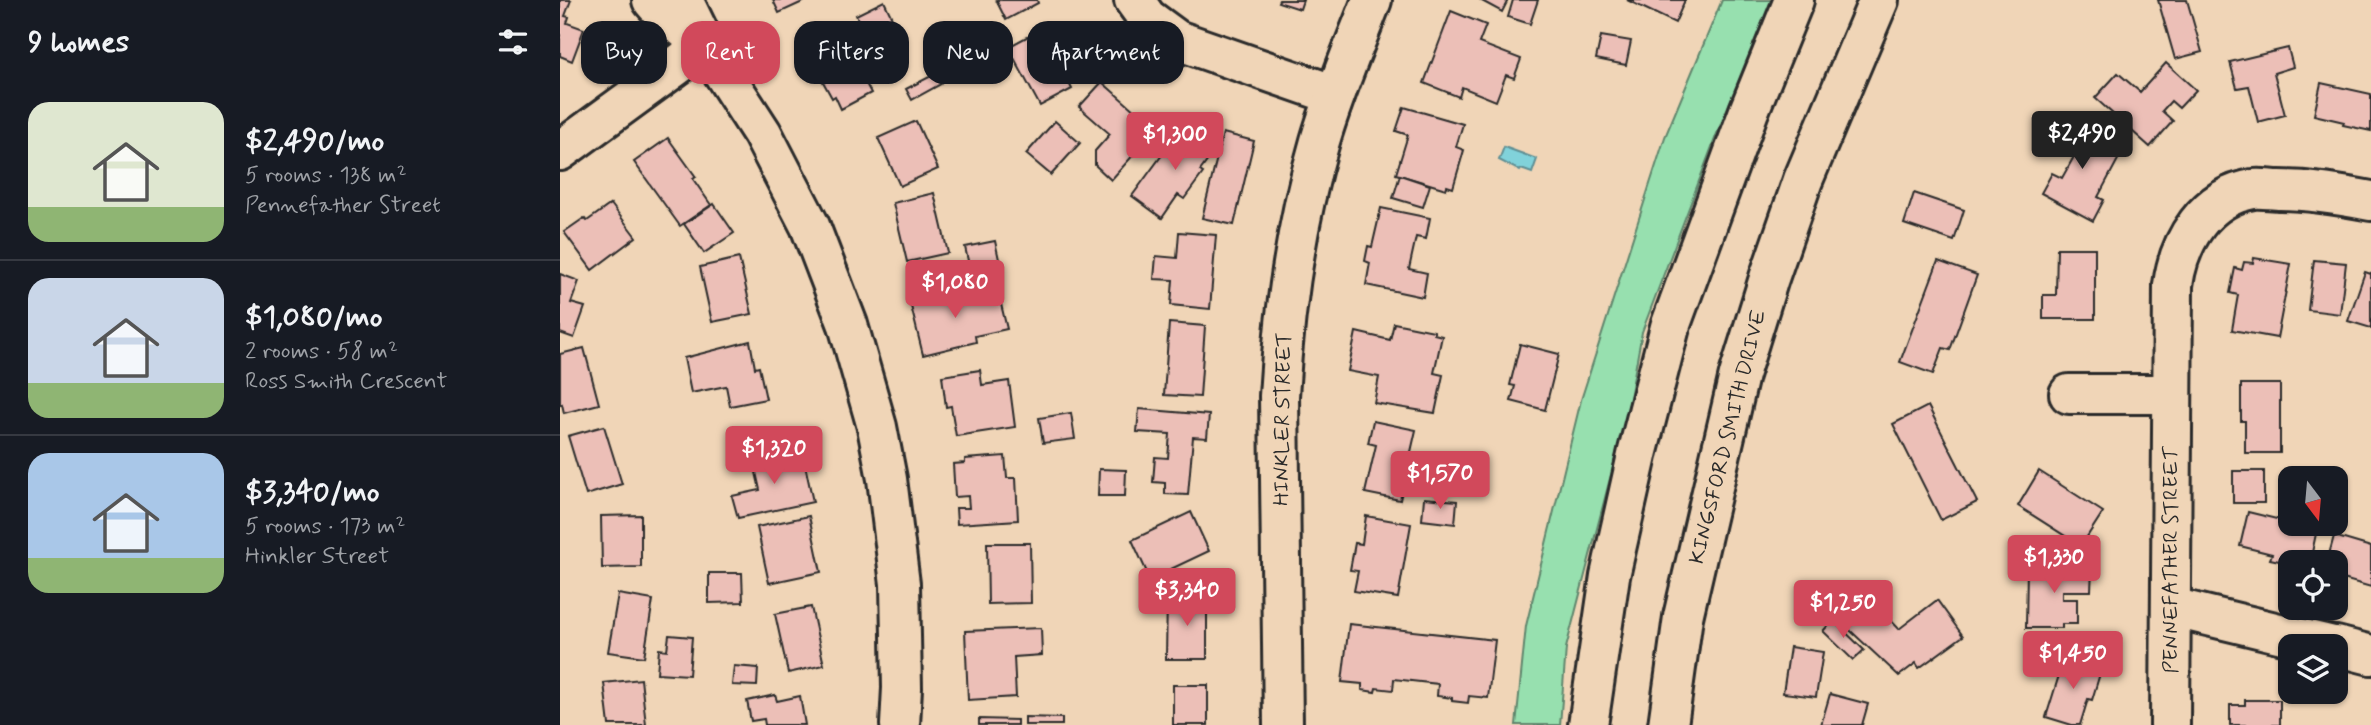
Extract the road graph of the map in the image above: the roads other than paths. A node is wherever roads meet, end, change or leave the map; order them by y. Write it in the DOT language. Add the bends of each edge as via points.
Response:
graph roads {
  1 [pos="652,0"];
  2 [pos="684,0"];
  3 [pos="1133,0"];
  4 [pos="1372,0"];
  5 [pos="1794,0"];
  6 [pos="1879,0"];
  7 [pos="694,21"];
  8 [pos="681,27"];
  9 [pos="681,62"];
  10 [pos="731,84"];
  11 [pos="1335,95"];
  12 [pos="560,150"];
  13 [pos="2371,201"];
  14 [pos="2069,394"];
  15 [pos="2172,394"];
  16 [pos="2171,607"];
  17 [pos="2285,634"];
  18 [pos="2348,649"];
  19 [pos="2371,655"];
  20 [pos="900,725"];
  21 [pos="1283,725"];
  22 [pos="1588,725"];
  23 [pos="1668,725"];
  24 [pos="2170,725"];
  1 -- 8 [label="street"];
  2 -- 7 [label="street"];
  3 -- 11 [label="street" via="1147,18 1177,40"];
  4 -- 11 [label="street, HINKLER STREET"];
  5 -- 22 [label="street" via="1670,327 1610,576"];
  6 -- 23 [label="street, KINGSFORD SMITH DRIVE" via="1803,180 1739,375 1683,617"];
  9 -- 12 [label="street"];
  10 -- 20 [label="street" via="762,132 810,226 852,338 877,427 900,584"];
  11 -- 21 [label="street, HINKLER STREET" via="1296,241 1282,344"];
  13 -- 15 [label="street, PENNEFATHER STREET" via="2313,190 2253,189 2210,209 2189,234 2175,267"];
  14 -- 15 [label="street"];
  15 -- 16 [label="street, PENNEFATHER STREET"];
  16 -- 17 [label="street"];
  16 -- 24 [label="street, PENNEFATHER STREET"];
  18 -- 19 [label="street"];
}
